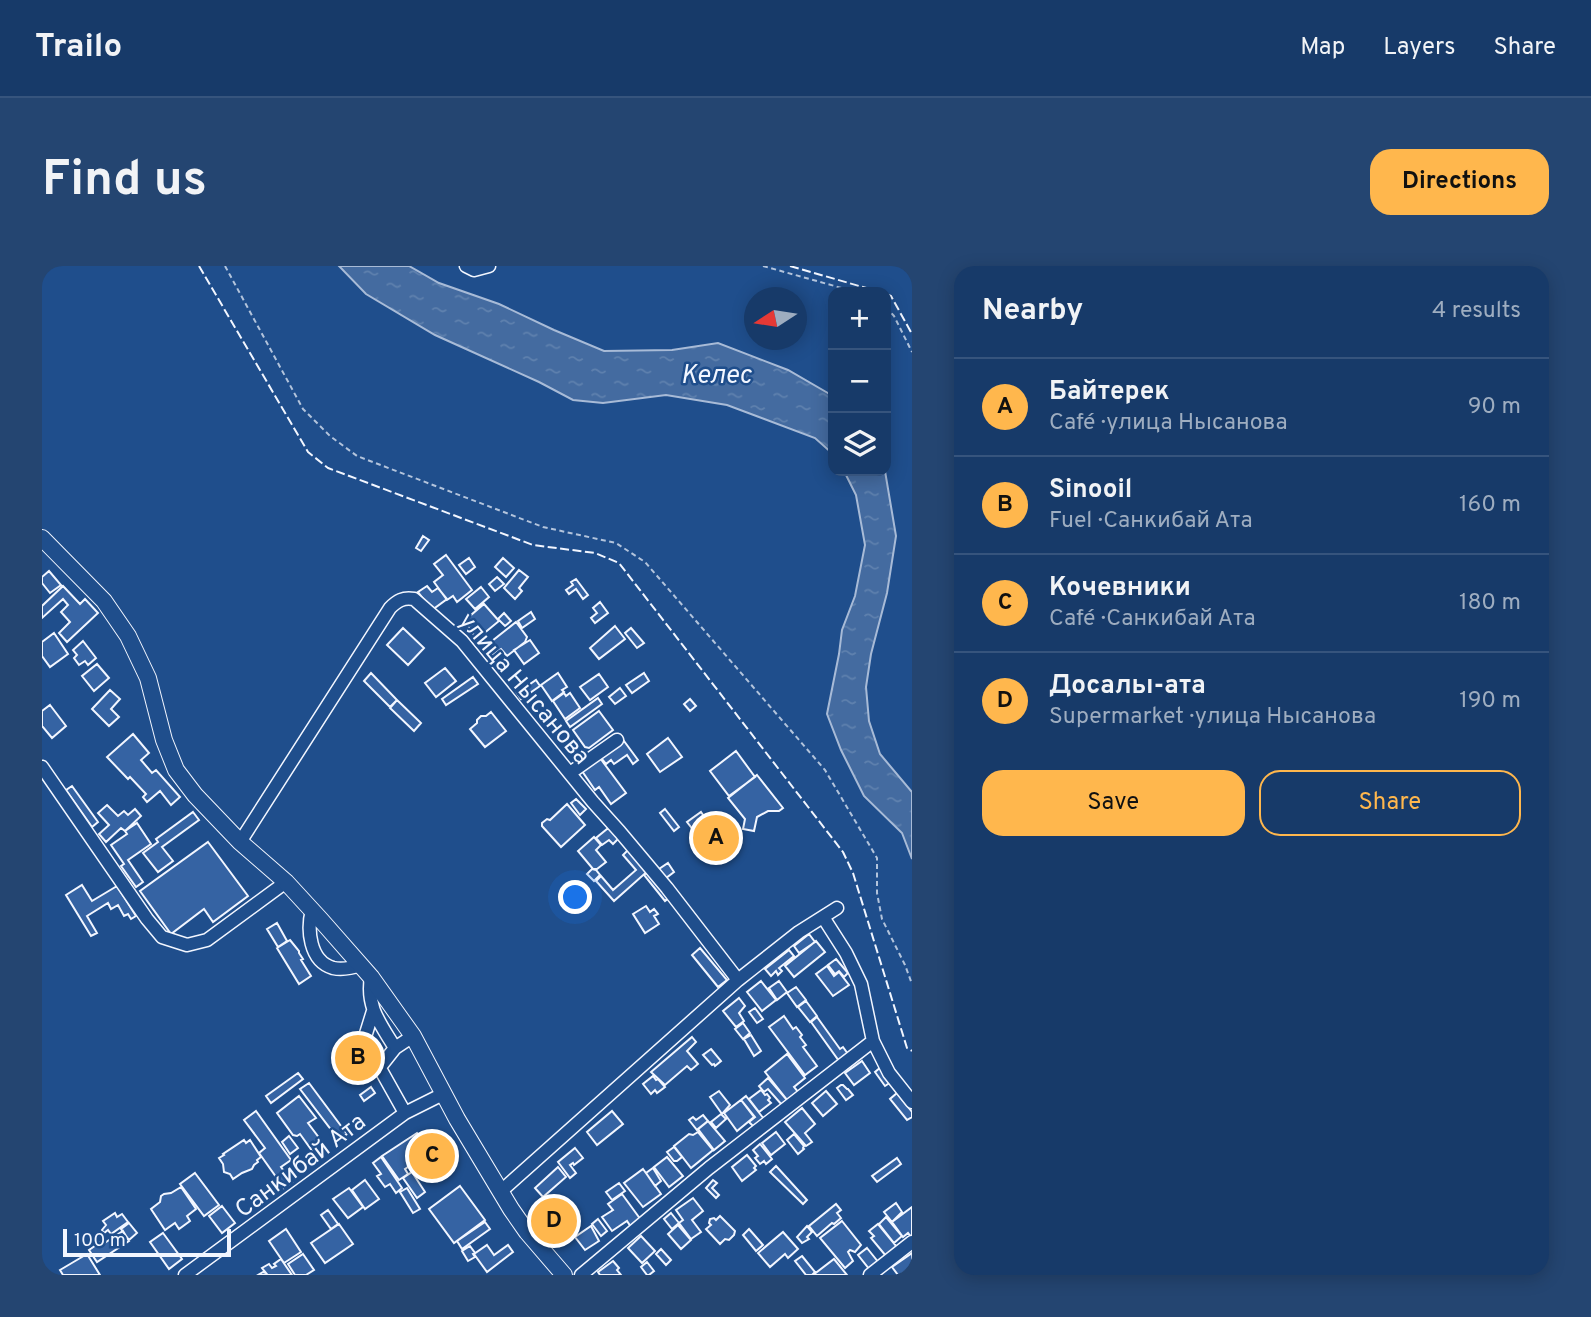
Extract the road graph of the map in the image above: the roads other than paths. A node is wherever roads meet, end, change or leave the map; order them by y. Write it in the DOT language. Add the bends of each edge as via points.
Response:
graph roads {
  1 [pos="466,266"];
  2 [pos="489,266"];
  3 [pos="42,538"];
  4 [pos="617,740"];
  5 [pos="42,767"];
  6 [pos="569,773"];
  7 [pos="240,842"];
  8 [pos="286,882"];
  9 [pos="837,908"];
  10 [pos="312,910"];
  11 [pos="823,917"];
  12 [pos="366,971"];
  13 [pos="738,980"];
  14 [pos="373,1011"];
  15 [pos="413,1036"];
  16 [pos="873,1041"];
  17 [pos="395,1048"];
  18 [pos="380,1067"];
  19 [pos="443,1094"];
  20 [pos="912,1102"];
  21 [pos="405,1113"];
  22 [pos="500,1192"];
  23 [pos="912,1242"];
  24 [pos="185,1275"];
  25 [pos="564,1275"];
  26 [pos="581,1275"];
  27 [pos="870,1275"];
  1 -- 2 [label="street" via="474,270"];
  3 -- 7 [label="main road" via="104,601 128,636 148,678 176,770"];
  4 -- 6 [label="street"];
  5 -- 8 [label="street" via="162,937 187,944 207,940"];
  6 -- 7 [label="street, улица Нысанова" via="462,641 420,603 408,598 390,608"];
  6 -- 13 [label="street, улица Нысанова"];
  7 -- 8 [label="main road"];
  8 -- 10 [label="main road"];
  9 -- 11 [label="street"];
  10 -- 12 [label="main road"];
  10 -- 12 [label="street" via="309,929 317,955 334,968"];
  11 -- 13 [label="street"];
  11 -- 16 [label="street" via="861,984"];
  12 -- 14 [label="street"];
  12 -- 15 [label="main road"];
  13 -- 22 [label="street"];
  14 -- 17 [label="street"];
  14 -- 18 [label="street" via="364,1040"];
  15 -- 17 [label="street"];
  15 -- 19 [label="main road"];
  16 -- 20 [label="street" via="889,1073"];
  16 -- 26 [label="street"];
  17 -- 18 [label="street"];
  18 -- 21 [label="street"];
  19 -- 21 [label="street, Санкибай Ата"];
  19 -- 22 [label="main road"];
  21 -- 24 [label="street, Санкибай Ата"];
  22 -- 25 [label="main road"];
  23 -- 27 [label="street"];
}
